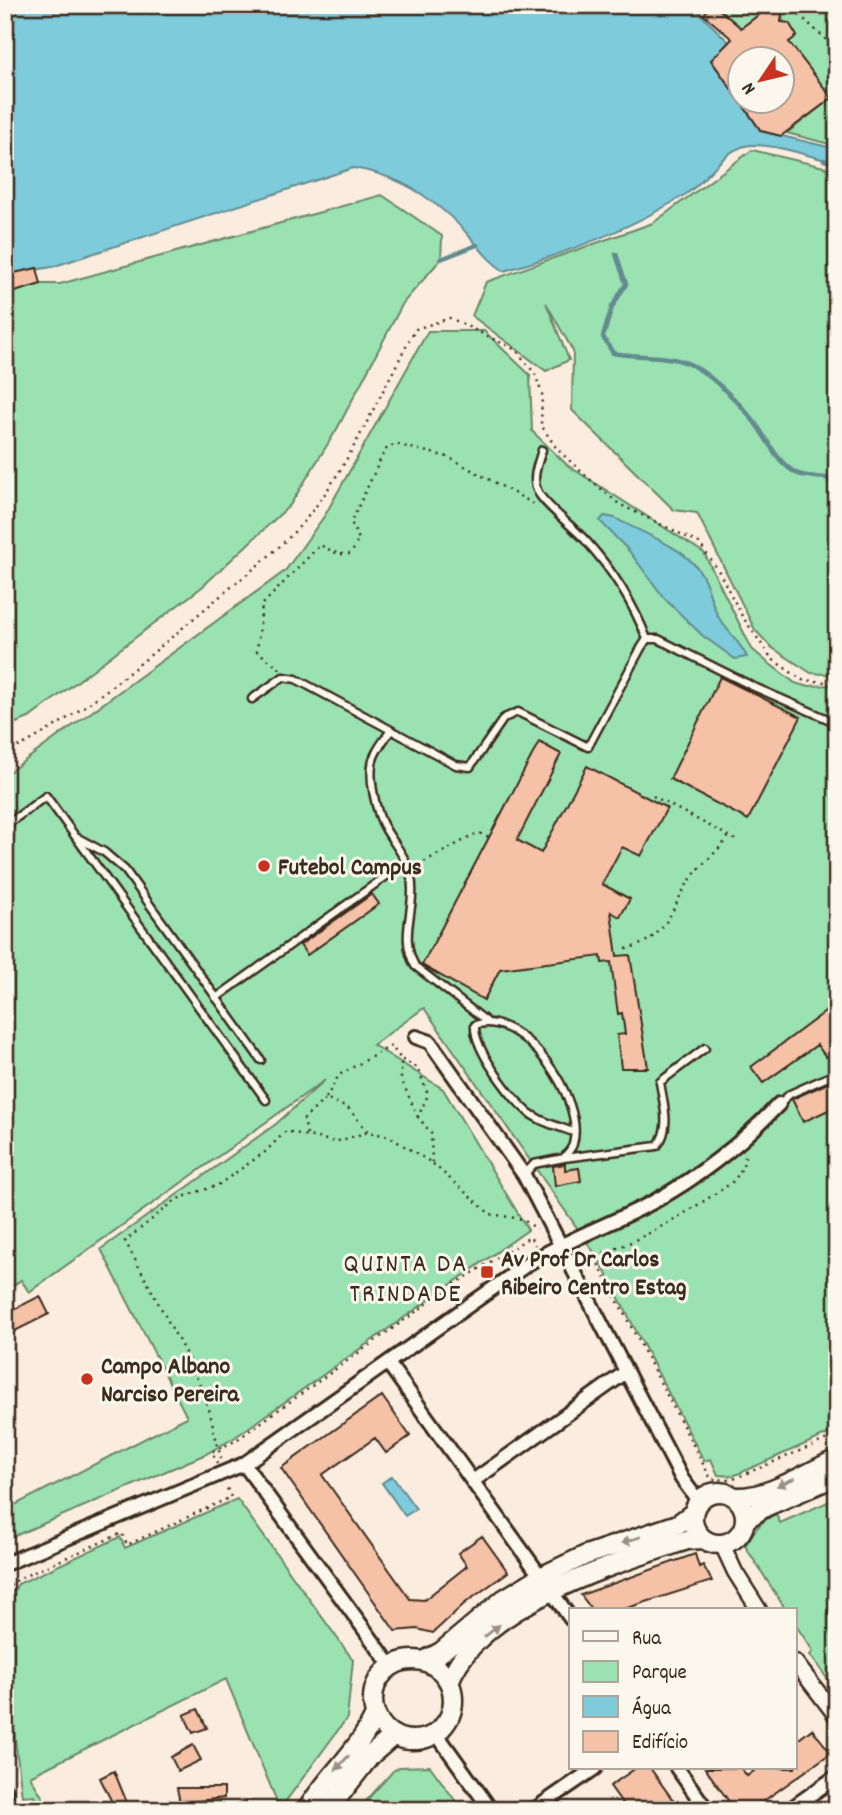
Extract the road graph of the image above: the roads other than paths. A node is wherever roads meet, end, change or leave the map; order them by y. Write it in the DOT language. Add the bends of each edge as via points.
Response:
graph roads {
  1 [pos="542,450"];
  2 [pos="647,639"];
  3 [pos="252,699"];
  4 [pos="837,723"];
  5 [pos="391,730"];
  6 [pos="5,826"];
  7 [pos="76,837"];
  8 [pos="407,866"];
  9 [pos="216,998"];
  10 [pos="486,1021"];
  11 [pos="416,1037"];
  12 [pos="705,1048"];
  13 [pos="261,1060"];
  14 [pos="837,1073"];
  15 [pos="266,1100"];
  16 [pos="779,1104"];
  17 [pos="573,1132"];
  18 [pos="564,1158"];
  19 [pos="524,1175"];
  20 [pos="561,1244"];
  21 [pos="387,1363"];
  22 [pos="626,1372"];
  23 [pos="837,1459"];
  24 [pos="244,1464"];
  25 [pos="837,1476"];
  26 [pos="473,1481"];
  27 [pos="734,1497"];
  28 [pos="696,1507"];
  29 [pos="745,1520"];
  30 [pos="702,1539"];
  31 [pos="722,1544"];
  32 [pos="5,1564"];
  33 [pos="545,1584"];
  34 [pos="758,1608"];
  35 [pos="569,1616"];
  36 [pos="424,1661"];
  37 [pos="796,1663"];
  38 [pos="391,1666"];
  39 [pos="449,1682"];
  40 [pos="375,1716"];
  41 [pos="837,1717"];
  42 [pos="436,1733"];
  43 [pos="393,1735"];
  44 [pos="592,1770"];
  45 [pos="678,1770"];
  46 [pos="837,1776"];
  47 [pos="5,1790"];
  48 [pos="6,1810"];
  49 [pos="307,1810"];
  50 [pos="328,1810"];
  51 [pos="491,1810"];
  52 [pos="534,1810"];
  53 [pos="708,1810"];
  54 [pos="789,1810"];
  1 -- 2 [label="lane" via="534,482 539,495 614,576"];
  2 -- 4 [label="lane" via="658,639"];
  2 -- 5 [label="lane" via="587,747 517,712 504,718 470,767 456,765"];
  3 -- 5 [label="lane" via="283,677 289,678"];
  5 -- 8 [label="lane" via="372,761 376,810"];
  6 -- 7 [label="lane" via="47,796"];
  7 -- 9 [label="lane" via="125,870"];
  7 -- 15 [label="lane"];
  8 -- 9 [label="lane"];
  8 -- 10 [label="lane" via="411,889 405,939 408,954 415,966"];
  9 -- 13 [label="lane"];
  10 -- 17 [label="lane" via="502,1025 547,1060 563,1082"];
  10 -- 17 [label="lane" via="475,1025 474,1037 527,1111"];
  11 -- 19 [label="street" via="430,1042"];
  12 -- 18 [label="lane" via="660,1082 666,1124 657,1146"];
  14 -- 16 [label="lane" via="790,1094"];
  16 -- 20 [label="street" via="755,1130 655,1201"];
  17 -- 18 [label="lane" via="573,1144"];
  18 -- 19 [label="lane" via="534,1164"];
  19 -- 20 [label="street"];
  20 -- 21 [label="street"];
  20 -- 22 [label="street"];
  21 -- 24 [label="street"];
  21 -- 26 [label="street"];
  22 -- 26 [label="street"];
  22 -- 28 [label="street"];
  23 -- 27 [label="main road, one-way" via="754,1495"];
  24 -- 32 [label="street"];
  24 -- 38 [label="street"];
  25 -- 29 [label="main road"];
  26 -- 33 [label="street"];
  27 -- 28 [label="main road" via="714,1493"];
  27 -- 29 [label="main road" via="743,1507"];
  28 -- 30 [label="main road" via="694,1527"];
  28 -- 33 [label="main road, one-way" via="678,1524 586,1555"];
  29 -- 31 [label="main road" via="738,1536"];
  30 -- 31 [label="main road"];
  30 -- 33 [label="main road"];
  31 -- 34 [label="street"];
  33 -- 35 [label="street"];
  33 -- 36 [label="main road" via="497,1605"];
  39 -- 33 [label="main road, one-way" via="459,1661"];
  36 -- 38 [label="main road"];
  36 -- 39 [label="main road"];
  37 -- 41 [label="street"];
  38 -- 40 [label="main road" via="376,1682"];
  39 -- 42 [label="main road" via="453,1704"];
  40 -- 43 [label="main road"];
  40 -- 49 [label="main road, one-way"];
  42 -- 43 [label="main road" via="415,1740"];
  42 -- 51 [label="street"];
  43 -- 50 [label="main road" via="371,1755"];
  44 -- 52 [label="street"];
  45 -- 53 [label="street"];
  46 -- 54 [label="street"];
  47 -- 48 [label="street"];
}
